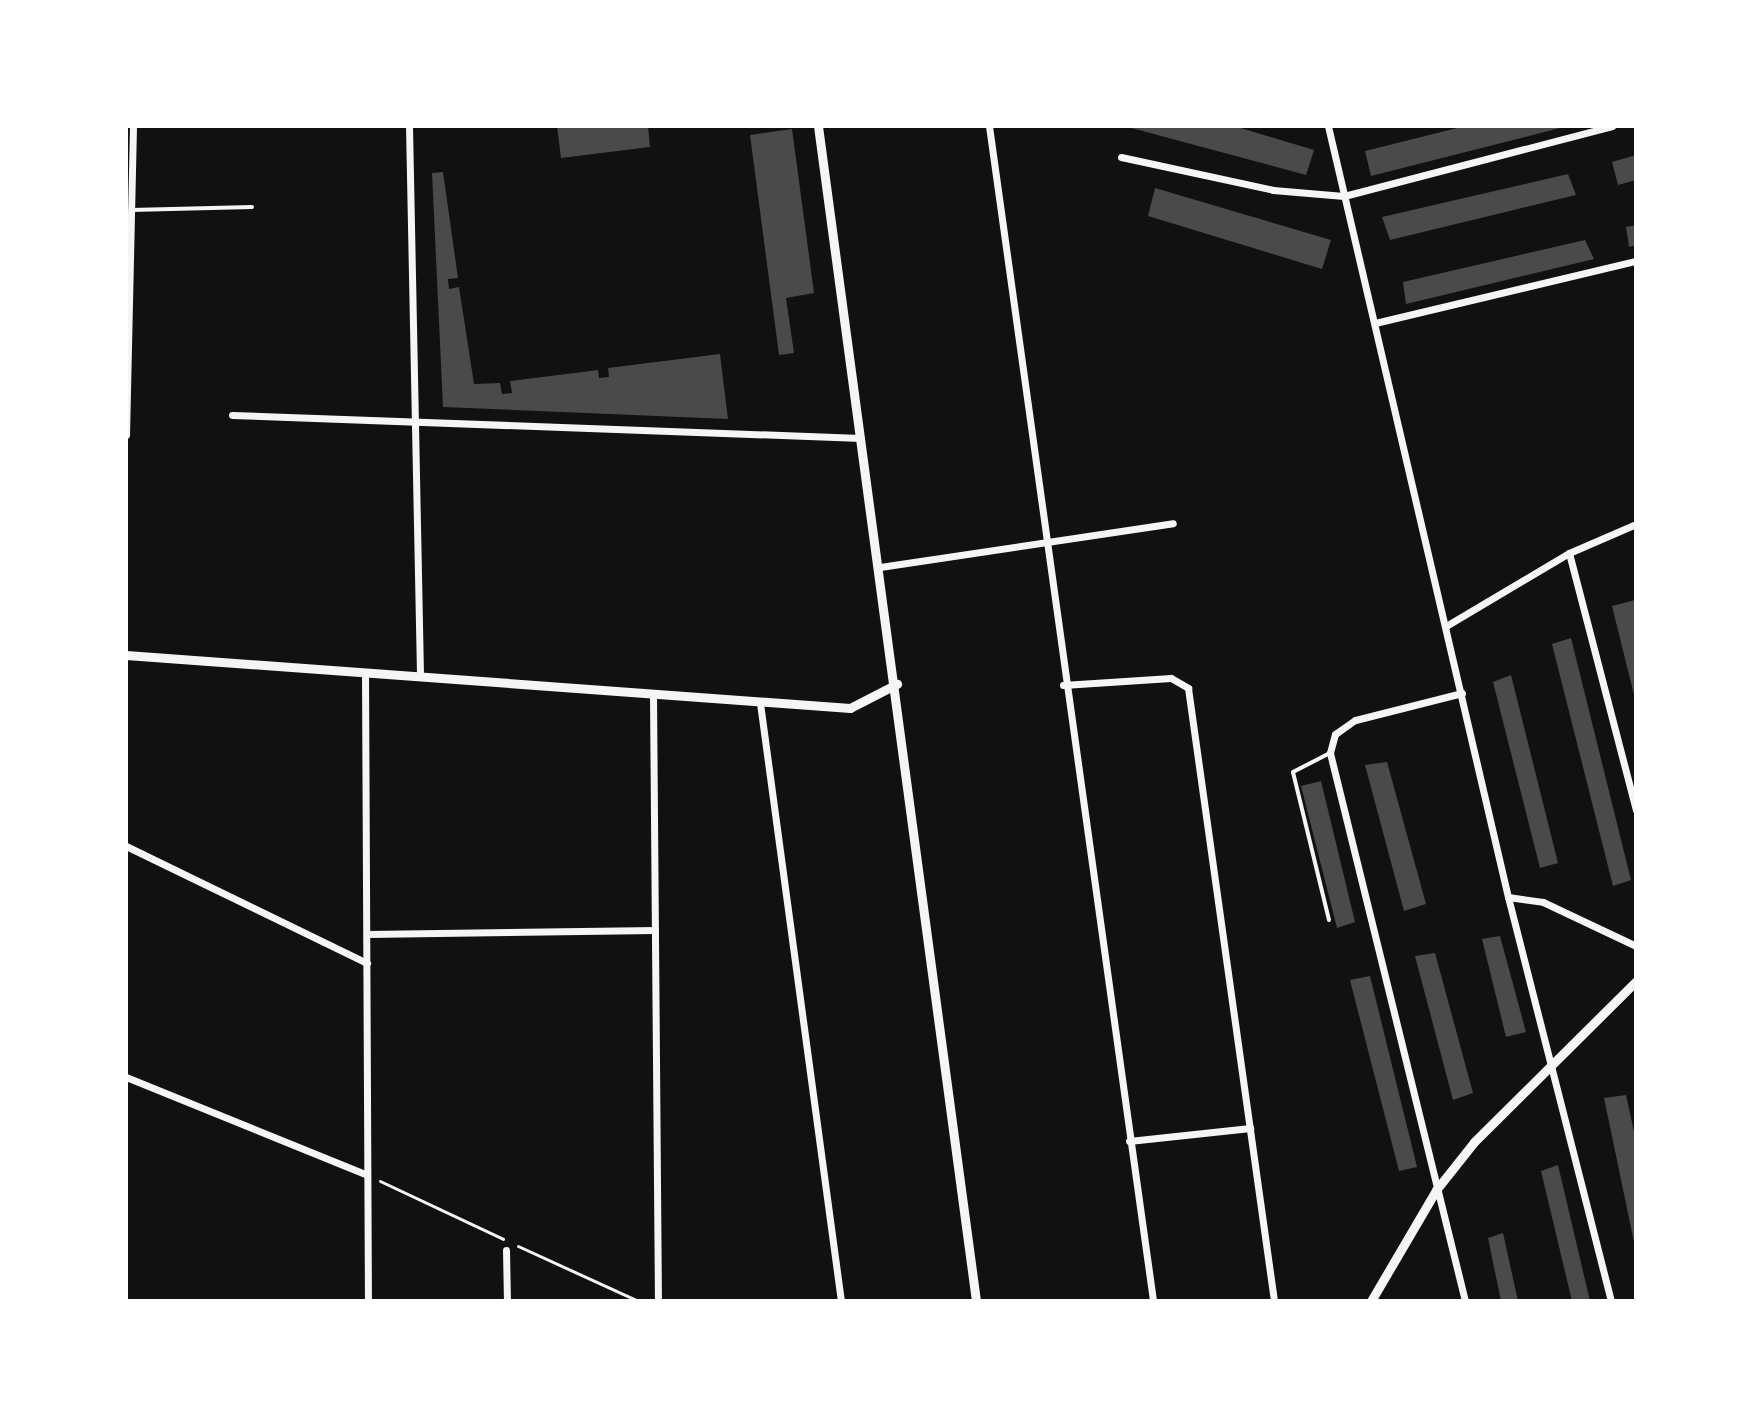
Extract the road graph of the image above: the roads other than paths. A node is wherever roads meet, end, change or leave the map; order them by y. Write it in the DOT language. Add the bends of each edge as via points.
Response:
graph roads {
  1 [pos="133,126"];
  2 [pos="409,126"];
  3 [pos="818,126"];
  4 [pos="989,126"];
  5 [pos="1328,126"];
  6 [pos="1612,126"];
  7 [pos="1121,157"];
  8 [pos="1344,196"];
  9 [pos="252,207"];
  10 [pos="131,210"];
  11 [pos="1636,261"];
  12 [pos="1375,323"];
  13 [pos="232,415"];
  14 [pos="417,421"];
  15 [pos="126,435"];
  16 [pos="861,438"];
  17 [pos="1173,523"];
  18 [pos="1636,524"];
  19 [pos="1044,542"];
  20 [pos="1569,553"];
  21 [pos="880,567"];
  22 [pos="1446,626"];
  23 [pos="126,655"];
  24 [pos="365,672"];
  25 [pos="420,676"];
  26 [pos="897,684"];
  27 [pos="1063,685"];
  28 [pos="1462,693"];
  29 [pos="653,695"];
  30 [pos="760,703"];
  31 [pos="1330,753"];
  32 [pos="1636,810"];
  33 [pos="126,846"];
  34 [pos="1508,897"];
  35 [pos="1329,920"];
  36 [pos="655,930"];
  37 [pos="367,934"];
  38 [pos="1636,946"];
  39 [pos="367,963"];
  40 [pos="1636,981"];
  41 [pos="1554,1055"];
  42 [pos="126,1077"];
  43 [pos="1250,1128"];
  44 [pos="1129,1141"];
  45 [pos="367,1175"];
  46 [pos="1436,1190"];
  47 [pos="506,1250"];
  48 [pos="368,1301"];
  49 [pos="507,1301"];
  50 [pos="658,1301"];
  51 [pos="841,1301"];
  52 [pos="976,1301"];
  53 [pos="1153,1301"];
  54 [pos="1274,1301"];
  55 [pos="1371,1301"];
  56 [pos="1465,1301"];
  57 [pos="1611,1301"];
  1 -- 10 [label="street"];
  2 -- 14 [label="street"];
  3 -- 16 [label="street"];
  4 -- 19 [label="street"];
  5 -- 8 [label="street"];
  6 -- 8 [label="street"];
  7 -- 8 [label="street" via="1273,190"];
  8 -- 12 [label="street"];
  9 -- 10 [label="lane"];
  10 -- 15 [label="street"];
  11 -- 12 [label="street"];
  12 -- 22 [label="street"];
  13 -- 14 [label="street"];
  14 -- 16 [label="street"];
  14 -- 25 [label="street"];
  16 -- 21 [label="street"];
  17 -- 19 [label="street"];
  18 -- 20 [label="street"];
  19 -- 21 [label="street"];
  19 -- 27 [label="street"];
  20 -- 22 [label="street"];
  20 -- 32 [label="street"];
  21 -- 26 [label="street"];
  22 -- 28 [label="street"];
  23 -- 24 [label="street"];
  24 -- 25 [label="street"];
  24 -- 37 [label="street"];
  25 -- 29 [label="street"];
  26 -- 30 [label="street" via="850,708"];
  26 -- 52 [label="street"];
  27 -- 43 [label="street" via="1171,678 1188,688"];
  27 -- 44 [label="street"];
  28 -- 31 [label="street" via="1355,720 1335,734"];
  28 -- 34 [label="street"];
  29 -- 30 [label="street"];
  29 -- 36 [label="street"];
  30 -- 51 [label="street"];
  31 -- 35 [label="lane" via="1293,772"];
  31 -- 46 [label="street"];
  33 -- 39 [label="street"];
  34 -- 38 [label="street" via="1543,902"];
  34 -- 41 [label="street"];
  36 -- 37 [label="street"];
  36 -- 50 [label="street"];
  37 -- 39 [label="street"];
  39 -- 45 [label="street"];
  40 -- 41 [label="street"];
  41 -- 46 [label="street"];
  41 -- 57 [label="street"];
  42 -- 45 [label="street"];
  43 -- 44 [label="street"];
  43 -- 54 [label="street"];
  44 -- 53 [label="street"];
  45 -- 48 [label="street"];
  46 -- 55 [label="street"];
  46 -- 56 [label="street"];
  47 -- 49 [label="street"];
}
